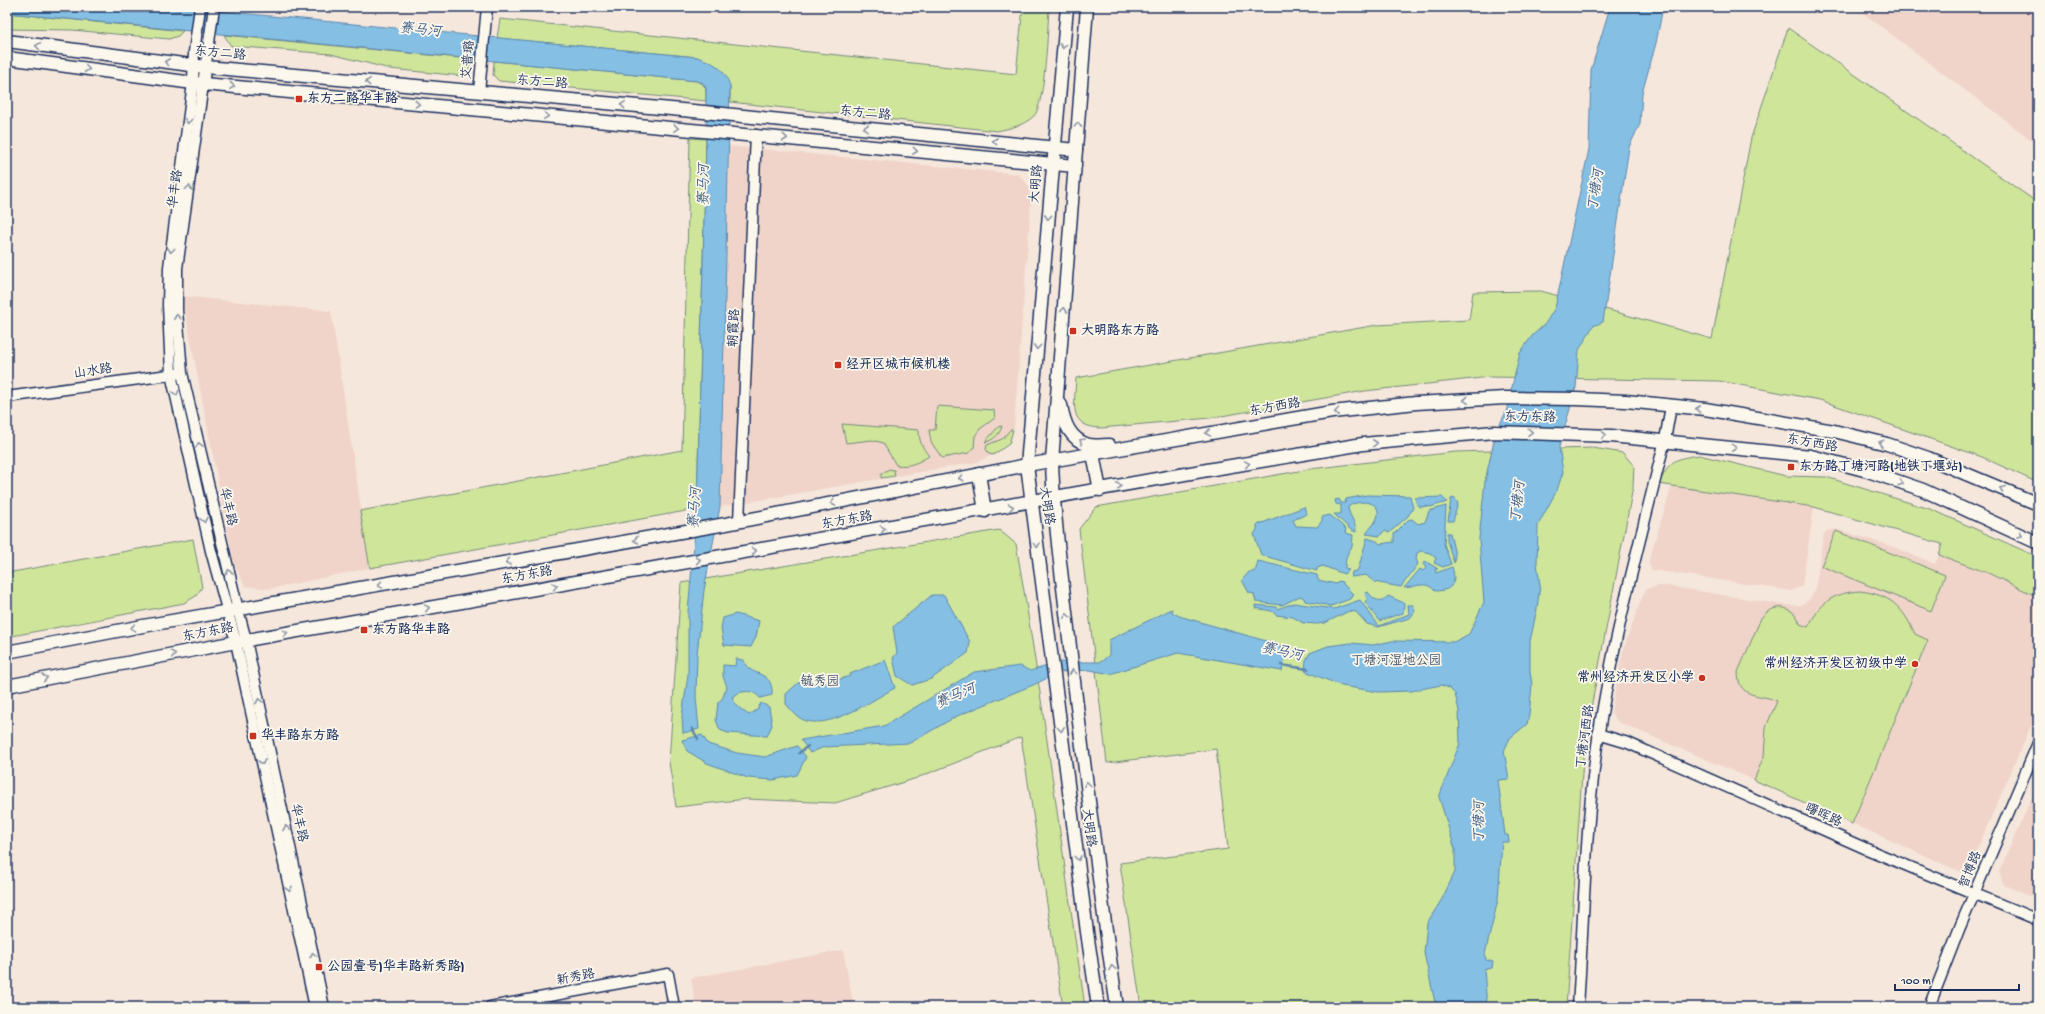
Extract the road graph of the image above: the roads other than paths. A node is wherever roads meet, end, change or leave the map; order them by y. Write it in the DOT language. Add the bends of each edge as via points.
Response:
graph roads {
  1 [pos="200,7"];
  2 [pos="214,7"];
  3 [pos="487,7"];
  4 [pos="1066,7"];
  5 [pos="1087,7"];
  6 [pos="7,41"];
  7 [pos="7,58"];
  8 [pos="193,65"];
  9 [pos="206,67"];
  10 [pos="198,83"];
  11 [pos="479,92"];
  12 [pos="1057,116"];
  13 [pos="756,135"];
  14 [pos="1018,144"];
  15 [pos="1054,147"];
  16 [pos="1076,150"];
  17 [pos="1024,162"];
  18 [pos="1053,164"];
  19 [pos="1075,166"];
  20 [pos="1050,196"];
  21 [pos="182,373"];
  22 [pos="171,374"];
  23 [pos="1058,382"];
  24 [pos="7,397"];
  25 [pos="1505,398"];
  26 [pos="1576,399"];
  27 [pos="1671,406"];
  28 [pos="1565,433"];
  29 [pos="1665,440"];
  30 [pos="1148,444"];
  31 [pos="1093,454"];
  32 [pos="1052,461"];
  33 [pos="1027,464"];
  34 [pos="979,474"];
  35 [pos="1100,490"];
  36 [pos="1053,498"];
  37 [pos="1032,503"];
  38 [pos="2038,504"];
  39 [pos="985,511"];
  40 [pos="739,521"];
  41 [pos="2038,543"];
  42 [pos="232,611"];
  43 [pos="241,641"];
  44 [pos="7,652"];
  45 [pos="7,686"];
  46 [pos="1598,734"];
  47 [pos="2038,743"];
  48 [pos="1975,894"];
  49 [pos="2038,920"];
  50 [pos="315,1007"];
  51 [pos="324,1007"];
  52 [pos="490,1007"];
  53 [pos="674,1007"];
  54 [pos="1098,1007"];
  55 [pos="1117,1007"];
  56 [pos="1578,1007"];
  57 [pos="1929,1007"];
  1 -- 8 [label="street, 华丰路"];
  2 -- 9 [label="street, 华丰路"];
  3 -- 11 [label="street, 艾普璐"];
  4 -- 12 [label="main road, 大明路, one-way"];
  16 -- 5 [label="main road, 大明路, one-way"];
  8 -- 6 [label="main road, 东方二路, one-way"];
  7 -- 10 [label="main road, one-way"];
  8 -- 9 [label="main road, 东方二路"];
  8 -- 10 [label="street, 华丰路"];
  9 -- 10 [label="street, 华丰路"];
  11 -- 9 [label="main road, 东方二路, one-way"];
  10 -- 13 [label="main road, one-way"];
  21 -- 10 [label="street, 华丰路, one-way" via="177,268"];
  10 -- 22 [label="street, 华丰路, one-way" via="169,267"];
  14 -- 11 [label="main road, 东方二路, one-way"];
  12 -- 14 [label="main road" via="1046,138"];
  12 -- 15 [label="main road, 大明路"];
  13 -- 17 [label="main road, one-way"];
  13 -- 40 [label="street, 朝霞路"];
  14 -- 15 [label="main road, 东方二路"];
  15 -- 16 [label="main road, 东方二路"];
  15 -- 18 [label="main road, 大明路"];
  16 -- 19 [label="main road, 大明路"];
  17 -- 18 [label="main road"];
  17 -- 20 [label="main road" via="1043,171"];
  18 -- 19 [label="main road"];
  18 -- 20 [label="main road, 大明路"];
  23 -- 19 [label="main road, 大明路, one-way"];
  20 -- 33 [label="main road, 大明路, one-way"];
  21 -- 22 [label="street, 山水路"];
  42 -- 21 [label="street, 华丰路, one-way"];
  22 -- 24 [label="street, 山水路"];
  22 -- 42 [label="street, 华丰路, one-way"];
  30 -- 23 [label="main road, one-way" via="1089,445 1071,434 1063,420"];
  23 -- 32 [label="main road, 大明路"];
  25 -- 26 [label="main road, 东方东路"];
  25 -- 30 [label="main road, 东方西路, one-way" via="1416,403 1332,412"];
  26 -- 27 [label="main road, 东方西路"];
  27 -- 29 [label="street, 丁塘河西路"];
  38 -- 27 [label="main road, 东方西路, one-way" via="1928,458 1887,444 1834,431 1705,409"];
  28 -- 29 [label="main road, 东方西路, one-way"];
  35 -- 28 [label="main road, 东方东路, one-way" via="1363,444 1494,432"];
  29 -- 41 [label="main road, 东方西路, one-way" via="1810,456 1868,471 1923,490"];
  29 -- 46 [label="street, 丁塘河西路" via="1609,668"];
  30 -- 31 [label="main road, 东方西路"];
  31 -- 32 [label="main road, 东方西路"];
  31 -- 35 [label="main road"];
  32 -- 33 [label="main road, 东方东路"];
  32 -- 36 [label="main road, 大明路"];
  33 -- 34 [label="main road, 东方东路"];
  33 -- 37 [label="main road, 大明路"];
  34 -- 39 [label="main road"];
  34 -- 40 [label="main road, 东方东路, one-way"];
  35 -- 36 [label="main road"];
  36 -- 37 [label="main road, 东方东路"];
  55 -- 36 [label="main road, 大明路, one-way"];
  39 -- 37 [label="main road, 东方东路, one-way"];
  37 -- 54 [label="main road, 大明路, one-way"];
  43 -- 39 [label="main road, 东方东路, one-way"];
  40 -- 42 [label="main road, 东方东路, one-way"];
  42 -- 43 [label="street, 华丰路"];
  42 -- 44 [label="main road, 东方东路, one-way"];
  45 -- 43 [label="main road, 东方东路, one-way"];
  43 -- 50 [label="street, 华丰路, one-way"];
  51 -- 43 [label="street, 华丰路, one-way"];
  46 -- 48 [label="street, 曙晖路" via="1628,743"];
  46 -- 56 [label="street, 丁塘河西路" via="1582,912"];
  47 -- 48 [label="street, 智博路"];
  48 -- 49 [label="street, 曙晖路"];
  48 -- 57 [label="street, 智博路"];
  52 -- 53 [label="street, 新秀路" via="668,974"];
}
